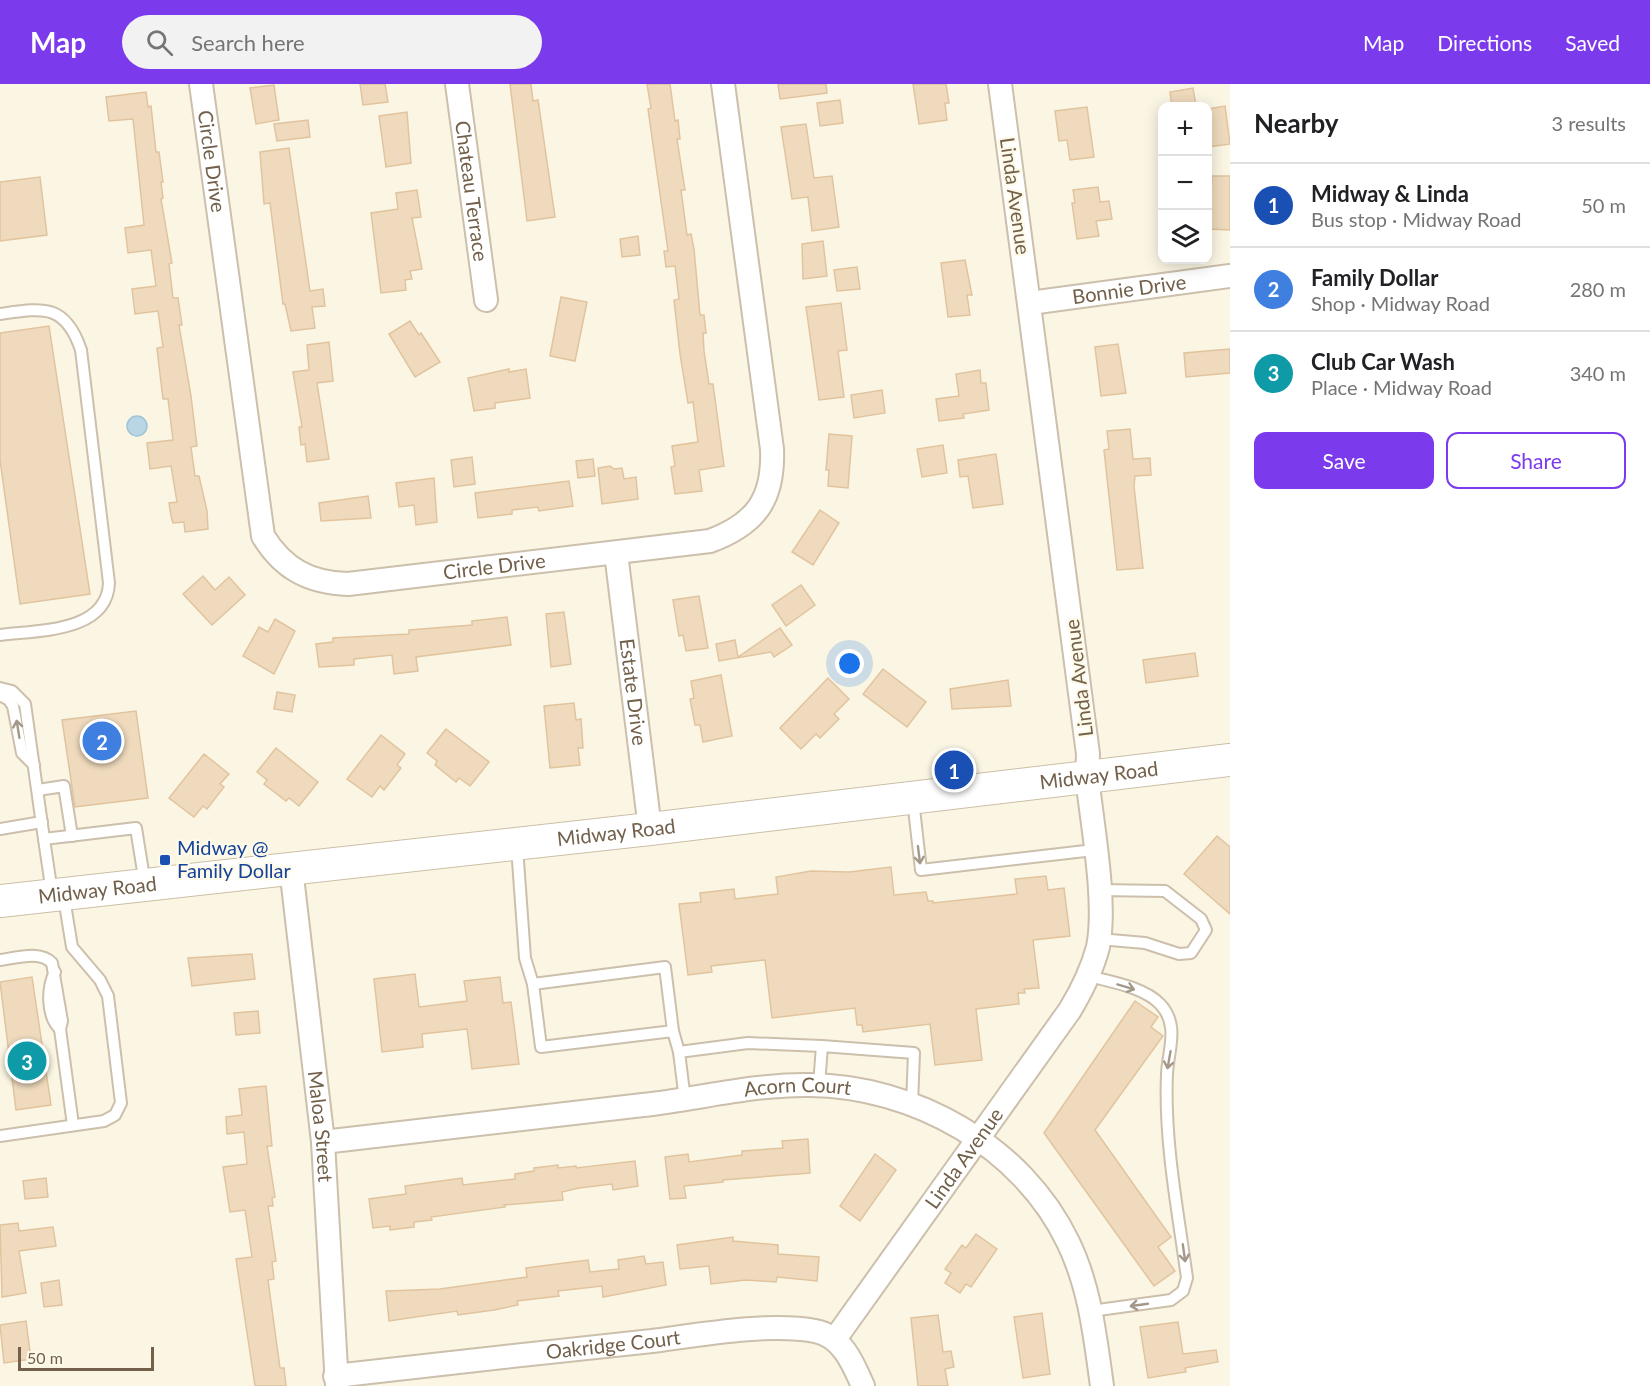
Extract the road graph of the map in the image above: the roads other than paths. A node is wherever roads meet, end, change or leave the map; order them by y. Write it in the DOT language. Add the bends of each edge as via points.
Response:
graph roads {
  1 [pos="201,84"];
  2 [pos="457,84"];
  3 [pos="723,84"];
  4 [pos="1000,84"];
  5 [pos="1230,276"];
  6 [pos="486,300"];
  7 [pos="1030,303"];
  8 [pos="0,314"];
  9 [pos="616,553"];
  10 [pos="0,635"];
  11 [pos="0,688"];
  12 [pos="0,695"];
  13 [pos="1230,760"];
  14 [pos="34,765"];
  15 [pos="1087,777"];
  16 [pos="38,790"];
  17 [pos="913,797"];
  18 [pos="42,822"];
  19 [pos="0,829"];
  20 [pos="650,829"];
  21 [pos="72,836"];
  22 [pos="44,839"];
  23 [pos="516,843"];
  24 [pos="1094,850"];
  25 [pos="291,868"];
  26 [pos="145,884"];
  27 [pos="1098,890"];
  28 [pos="58,893"];
  29 [pos="0,901"];
  30 [pos="1099,939"];
  31 [pos="0,960"];
  32 [pos="1089,976"];
  33 [pos="533,984"];
  34 [pos="673,1031"];
  35 [pos="822,1046"];
  36 [pos="679,1052"];
  37 [pos="819,1085"];
  38 [pos="685,1100"];
  39 [pos="912,1104"];
  40 [pos="73,1125"];
  41 [pos="0,1136"];
  42 [pos="978,1139"];
  43 [pos="323,1142"];
  44 [pos="1092,1311"];
  45 [pos="835,1339"];
  46 [pos="336,1381"];
  47 [pos="863,1386"];
  48 [pos="1102,1386"];
  1 -- 9 [label="street, Circle Drive" via="259,519 272,551 297,573 328,584"];
  2 -- 6 [label="street, Chateau Terrace"];
  3 -- 9 [label="street, Circle Drive" via="773,469 756,514 727,535 710,541"];
  4 -- 7 [label="street, Linda Avenue"];
  5 -- 7 [label="street, Bonnie Drive"];
  7 -- 15 [label="street, Linda Avenue" via="1088,754"];
  8 -- 10 [label="lane" via="48,310 64,317 74,330 81,350 109,597 102,608 74,624"];
  9 -- 20 [label="street, Estate Drive"];
  11 -- 14 [label="lane" via="12,691 25,705"];
  14 -- 12 [label="lane, one-way" via="22,753 13,706"];
  13 -- 15 [label="main road, Midway Road"];
  14 -- 16 [label="lane"];
  15 -- 17 [label="main road, Midway Road"];
  15 -- 24 [label="street, Linda Avenue"];
  16 -- 18 [label="lane"];
  16 -- 21 [label="lane" via="64,786"];
  17 -- 20 [label="main road, Midway Road"];
  17 -- 24 [label="lane, one-way" via="921,870"];
  18 -- 19 [label="lane"];
  18 -- 22 [label="lane"];
  20 -- 23 [label="main road, Midway Road"];
  21 -- 22 [label="lane"];
  21 -- 26 [label="lane" via="136,828"];
  22 -- 28 [label="lane"];
  23 -- 25 [label="main road, Midway Road"];
  23 -- 33 [label="lane" via="525,958"];
  24 -- 27 [label="street, Linda Avenue"];
  25 -- 26 [label="main road, Midway Road"];
  25 -- 43 [label="street, Maloa Street"];
  26 -- 28 [label="main road, Midway Road"];
  27 -- 30 [label="street, Linda Avenue"];
  27 -- 30 [label="lane" via="1165,891 1201,919 1206,930 1191,953"];
  28 -- 29 [label="main road, Midway Road"];
  28 -- 40 [label="lane" via="72,947 100,980 108,996 122,1098 110,1119"];
  30 -- 32 [label="street, Linda Avenue"];
  31 -- 40 [label="lane" via="42,956 52,963"];
  32 -- 42 [label="street, Linda Avenue" via="1070,1010"];
  32 -- 44 [label="lane, one-way" via="1141,992 1160,1004 1168,1019 1173,1036 1166,1116 1187,1278 1183,1291 1171,1300"];
  33 -- 34 [label="lane" via="541,1047"];
  33 -- 34 [label="lane" via="665,967"];
  34 -- 36 [label="lane"];
  35 -- 36 [label="lane" via="748,1043"];
  35 -- 37 [label="lane"];
  35 -- 39 [label="lane" via="914,1053"];
  36 -- 38 [label="lane"];
  37 -- 38 [label="street, Acorn Court"];
  37 -- 39 [label="street, Acorn Court" via="866,1090"];
  38 -- 43 [label="street, Acorn Court"];
  39 -- 42 [label="street, Acorn Court"];
  40 -- 41 [label="lane"];
  42 -- 44 [label="street, Acorn Court" via="1028,1183 1057,1221 1077,1264"];
  42 -- 45 [label="street, Linda Avenue"];
  43 -- 46 [label="street, Maloa Street"];
  44 -- 48 [label="street, Acorn Court"];
  45 -- 46 [label="street, Oakridge Court" via="816,1331 761,1330"];
  45 -- 47 [label="street"];
}
